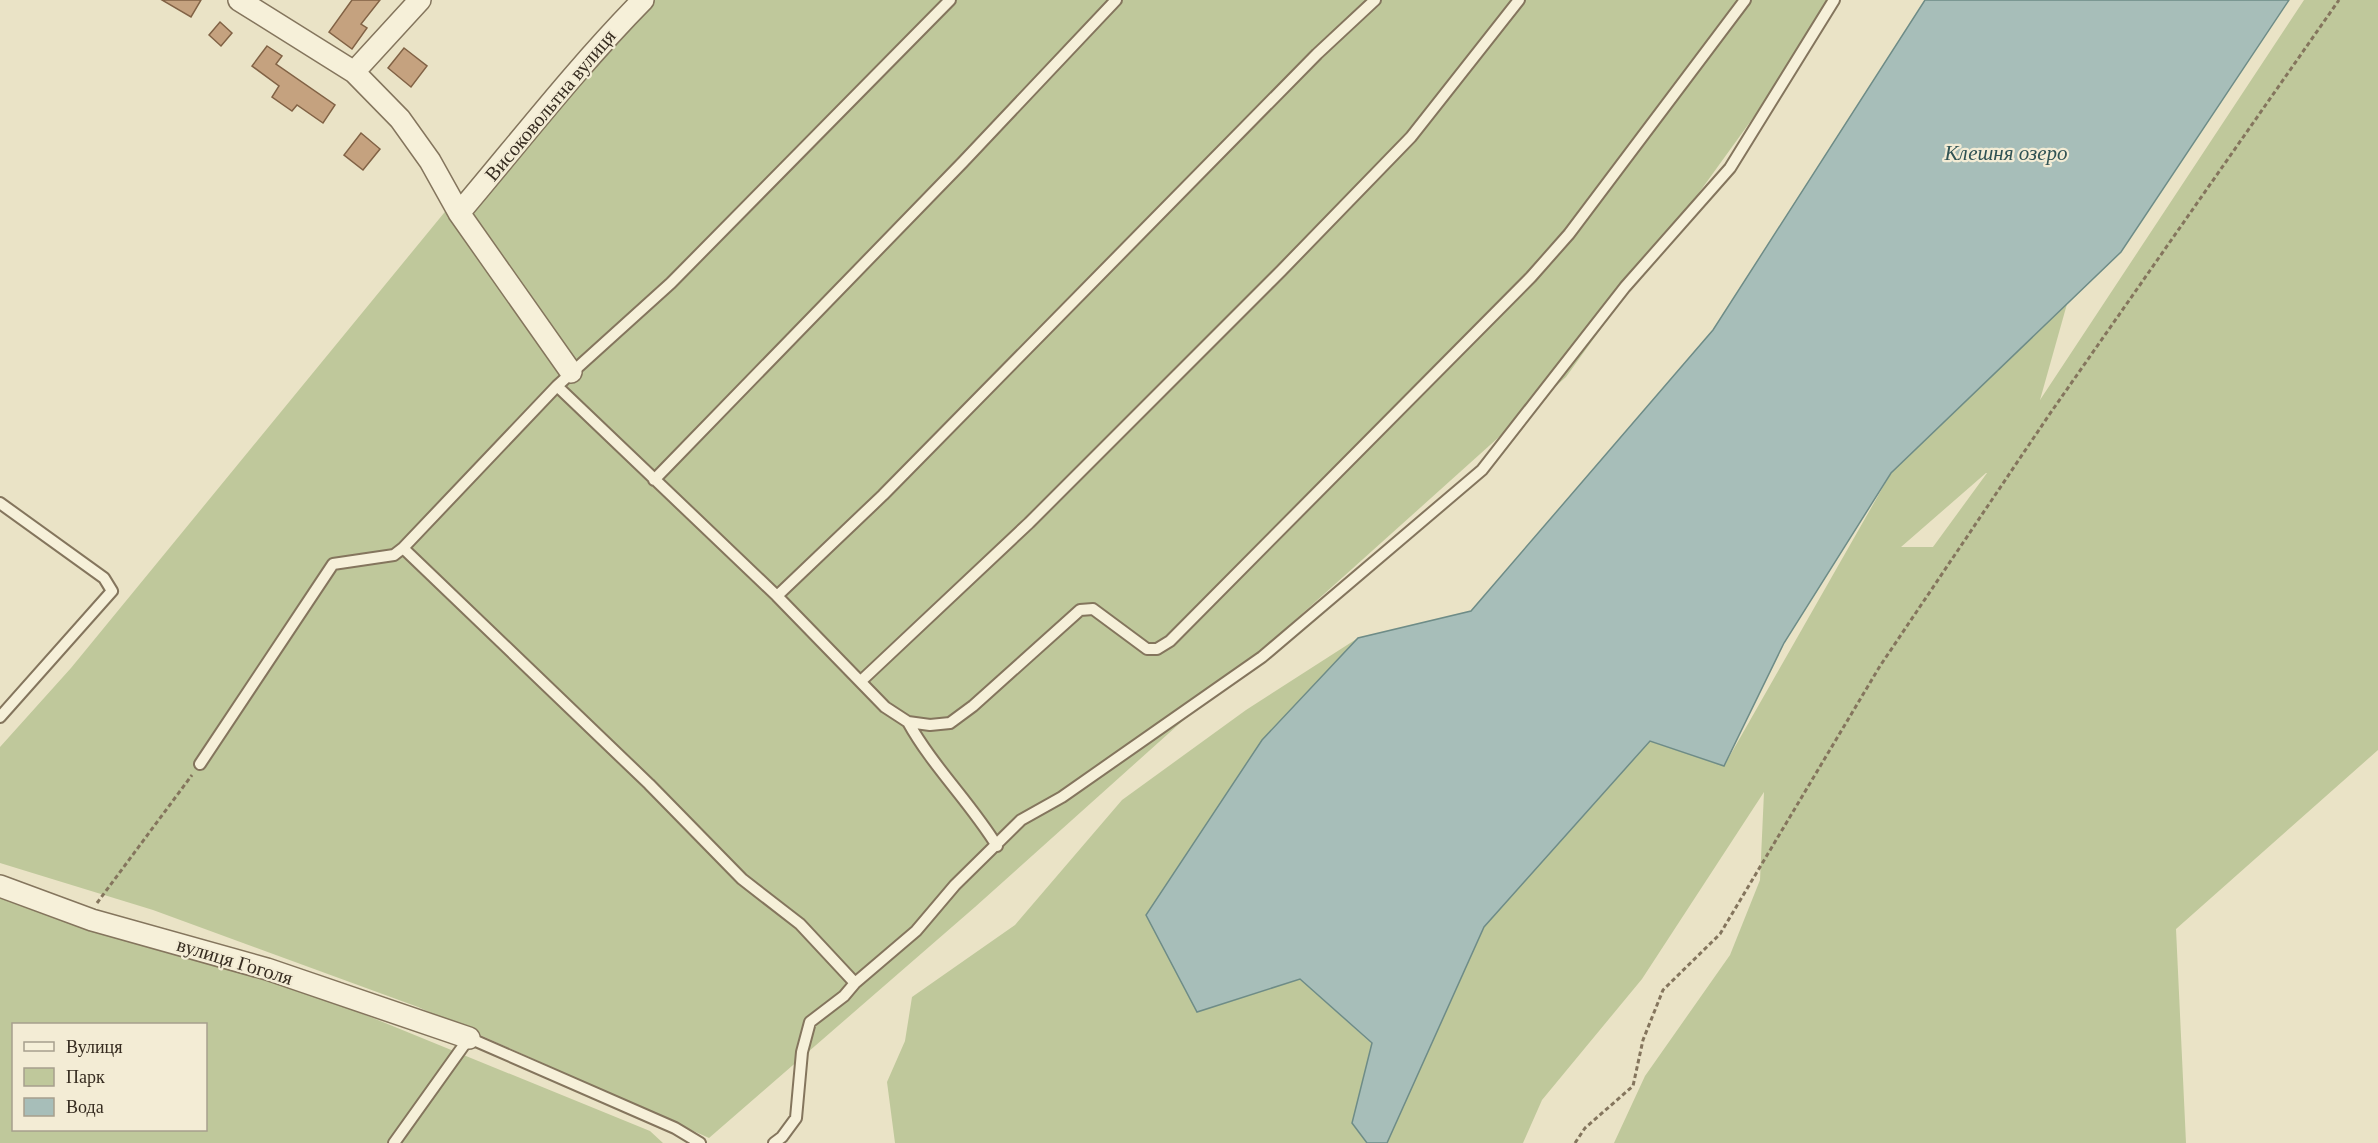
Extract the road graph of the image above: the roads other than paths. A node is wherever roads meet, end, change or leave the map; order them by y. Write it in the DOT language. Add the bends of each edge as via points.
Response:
graph roads {
  1 [pos="239,0"];
  2 [pos="420,0"];
  3 [pos="643,0"];
  4 [pos="950,0"];
  5 [pos="1116,0"];
  6 [pos="1375,0"];
  7 [pos="1519,0"];
  8 [pos="1745,0"];
  9 [pos="1834,0"];
  10 [pos="354,72"];
  11 [pos="459,213"];
  12 [pos="564,379"];
  13 [pos="654,480"];
  14 [pos="0,503"];
  15 [pos="404,548"];
  16 [pos="777,596"];
  17 [pos="861,681"];
  18 [pos="0,717"];
  19 [pos="908,722"];
  20 [pos="200,764"];
  21 [pos="997,846"];
  22 [pos="0,886"];
  23 [pos="855,983"];
  24 [pos="469,1038"];
  25 [pos="675,1128"];
  26 [pos="394,1143"];
  27 [pos="686,1143"];
  28 [pos="700,1143"];
  29 [pos="774,1143"];
  1 -- 10 [label="street"];
  2 -- 10 [label="street"];
  3 -- 11 [label="street, Високовольтна вулиця" via="575,72 537,123"];
  4 -- 12 [label="lane" via="671,283"];
  5 -- 13 [label="lane"];
  6 -- 16 [label="lane" via="1317,54 883,495"];
  7 -- 17 [label="lane" via="1411,137 1330,221 1038,514"];
  8 -- 19 [label="lane" via="1569,234 1531,277 1170,640 1157,649 1147,649 1093,609 1080,610 950,723"];
  9 -- 21 [label="lane" via="1730,168 1625,287 1482,470 1262,657 1062,797 1021,820"];
  10 -- 11 [label="street" via="400,119 430,161"];
  11 -- 12 [label="street"];
  12 -- 13 [label="lane"];
  12 -- 15 [label="lane"];
  13 -- 16 [label="lane"];
  14 -- 18 [label="lane" via="104,578 112,591"];
  15 -- 20 [label="lane" via="394,555 333,564"];
  15 -- 23 [label="lane" via="650,784 742,879 800,924"];
  16 -- 17 [label="lane"];
  17 -- 19 [label="lane" via="885,707"];
  19 -- 21 [label="lane"];
  21 -- 23 [label="lane" via="955,885 916,931"];
  22 -- 24 [label="street, вулиця Гоголя" via="86,918 267,969"];
  23 -- 29 [label="lane" via="810,1022 802,1052 796,1118"];
  24 -- 25 [label="lane"];
  24 -- 26 [label="lane"];
  25 -- 27 [label="lane"];
  25 -- 28 [label="lane"];
}
